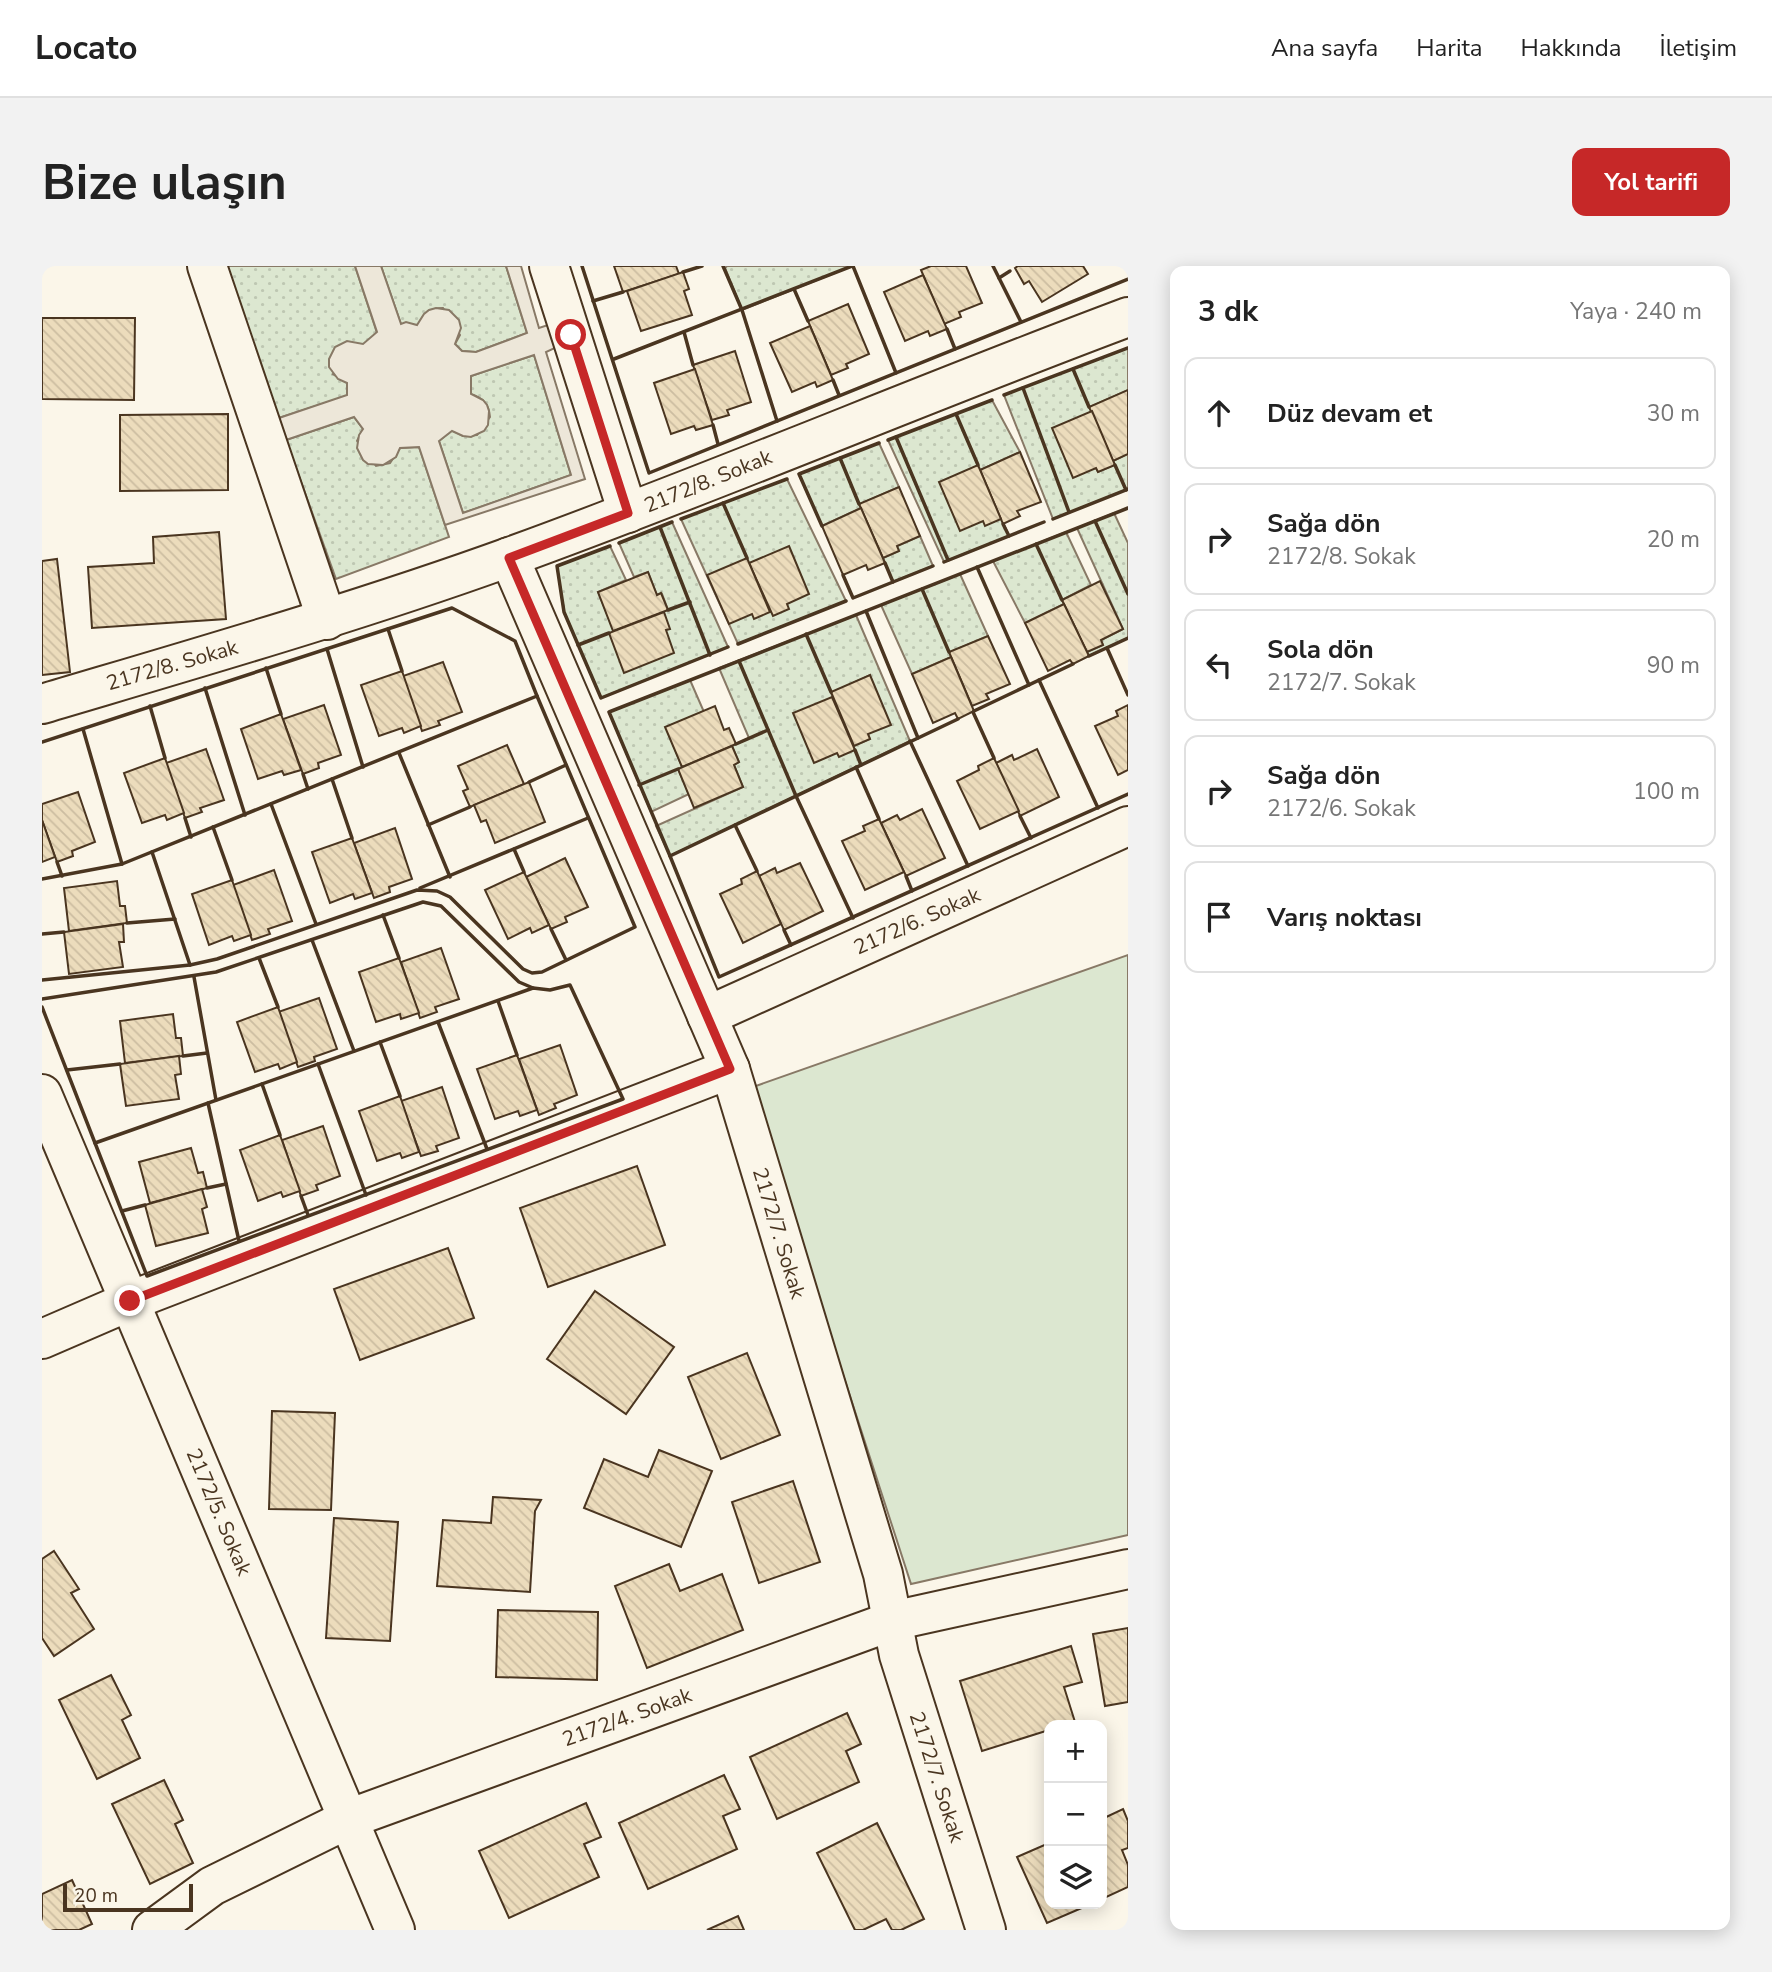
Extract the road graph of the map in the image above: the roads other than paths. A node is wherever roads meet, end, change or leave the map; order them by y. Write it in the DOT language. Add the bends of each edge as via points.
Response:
graph roads {
  1 [pos="207,266"];
  2 [pos="549,266"];
  3 [pos="1128,317"];
  4 [pos="628,513"];
  5 [pos="509,558"];
  6 [pos="327,620"];
  7 [pos="42,704"];
  8 [pos="1128,826"];
  9 [pos="707,1016"];
  10 [pos="730,1069"];
  11 [pos="42,1094"];
  12 [pos="130,1301"];
  13 [pos="42,1339"];
  14 [pos="1128,1569"];
  15 [pos="892,1621"];
  16 [pos="348,1819"];
  17 [pos="152,1930"];
  18 [pos="395,1930"];
  19 [pos="986,1930"];
  1 -- 6 [label="street"];
  2 -- 4 [label="street"];
  3 -- 4 [label="street, 2172/8. Sokak"];
  4 -- 5 [label="street, 2172/8. Sokak"];
  5 -- 6 [label="street, 2172/8. Sokak"];
  5 -- 9 [label="street, 2172/7. Sokak"];
  6 -- 7 [label="street, 2172/8. Sokak"];
  8 -- 9 [label="street, 2172/6. Sokak"];
  9 -- 10 [label="street, 2172/7. Sokak"];
  10 -- 12 [label="street"];
  10 -- 15 [label="street, 2172/7. Sokak" via="883,1574"];
  11 -- 12 [label="street, 2172/5. Sokak"];
  12 -- 13 [label="street"];
  12 -- 16 [label="street, 2172/5. Sokak"];
  14 -- 15 [label="street, 2172/4. Sokak"];
  15 -- 16 [label="street, 2172/4. Sokak"];
  15 -- 19 [label="street, 2172/7. Sokak"];
  16 -- 17 [label="street, 2172/4. Sokak" via="212,1886"];
  16 -- 18 [label="street, 2172/5. Sokak"];
}
